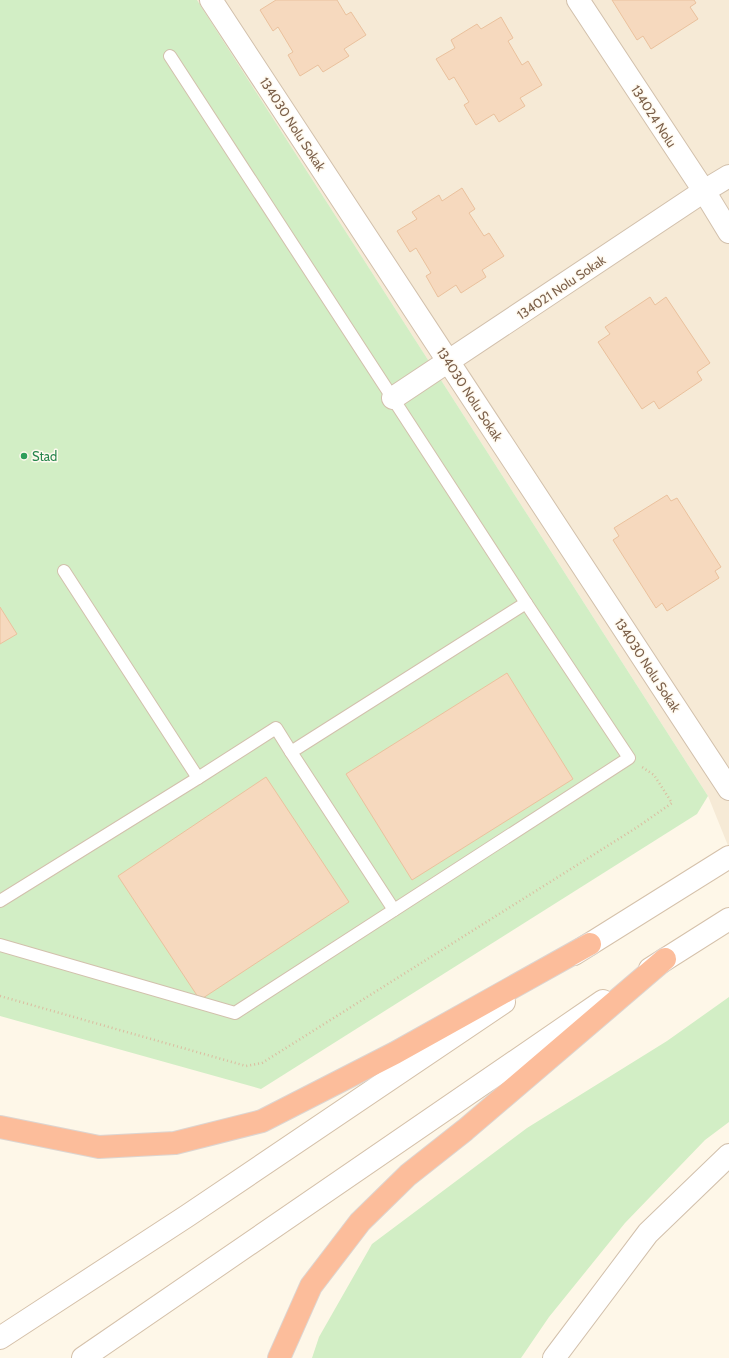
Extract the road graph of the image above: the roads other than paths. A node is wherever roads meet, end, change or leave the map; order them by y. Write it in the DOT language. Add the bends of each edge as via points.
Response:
graph roads {
  1 [pos="212,0"];
  2 [pos="578,0"];
  3 [pos="170,56"];
  4 [pos="729,176"];
  5 [pos="704,191"];
  6 [pos="729,232"];
  7 [pos="449,361"];
  8 [pos="392,398"];
  9 [pos="64,570"];
  10 [pos="526,603"];
  11 [pos="291,752"];
  12 [pos="198,778"];
  13 [pos="729,789"];
  14 [pos="729,857"];
  15 [pos="0,901"];
  16 [pos="394,910"];
  17 [pos="729,919"];
  18 [pos="590,944"];
  19 [pos="0,945"];
  20 [pos="665,959"];
  21 [pos="0,1127"];
  22 [pos="729,1155"];
  23 [pos="0,1338"];
  24 [pos="83,1358"];
  25 [pos="279,1358"];
  26 [pos="554,1358"];
  1 -- 7 [label="street, 134030 Nolu Sokak"];
  2 -- 5 [label="street, 134024 Nolu"];
  3 -- 8 [label="lane"];
  4 -- 5 [label="street, 134021 Nolu Sokak"];
  5 -- 6 [label="street, 134024 Nolu"];
  5 -- 7 [label="street, 134021 Nolu Sokak"];
  7 -- 8 [label="street, 134021 Nolu Sokak"];
  7 -- 13 [label="street, 134030 Nolu Sokak"];
  8 -- 10 [label="lane"];
  9 -- 12 [label="lane"];
  10 -- 11 [label="lane"];
  10 -- 16 [label="lane" via="629,758"];
  11 -- 12 [label="lane" via="276,728"];
  11 -- 16 [label="lane"];
  12 -- 15 [label="lane"];
  14 -- 18 [label="street"];
  16 -- 19 [label="lane" via="235,1013"];
  17 -- 20 [label="street"];
  18 -- 21 [label="highway" via="395,1053 262,1121 175,1143 99,1147"];
  18 -- 23 [label="street" via="187,1216"];
  20 -- 24 [label="street"];
  20 -- 25 [label="highway" via="465,1130 408,1175 360,1222 312,1286"];
  22 -- 26 [label="street" via="648,1233"];
}
